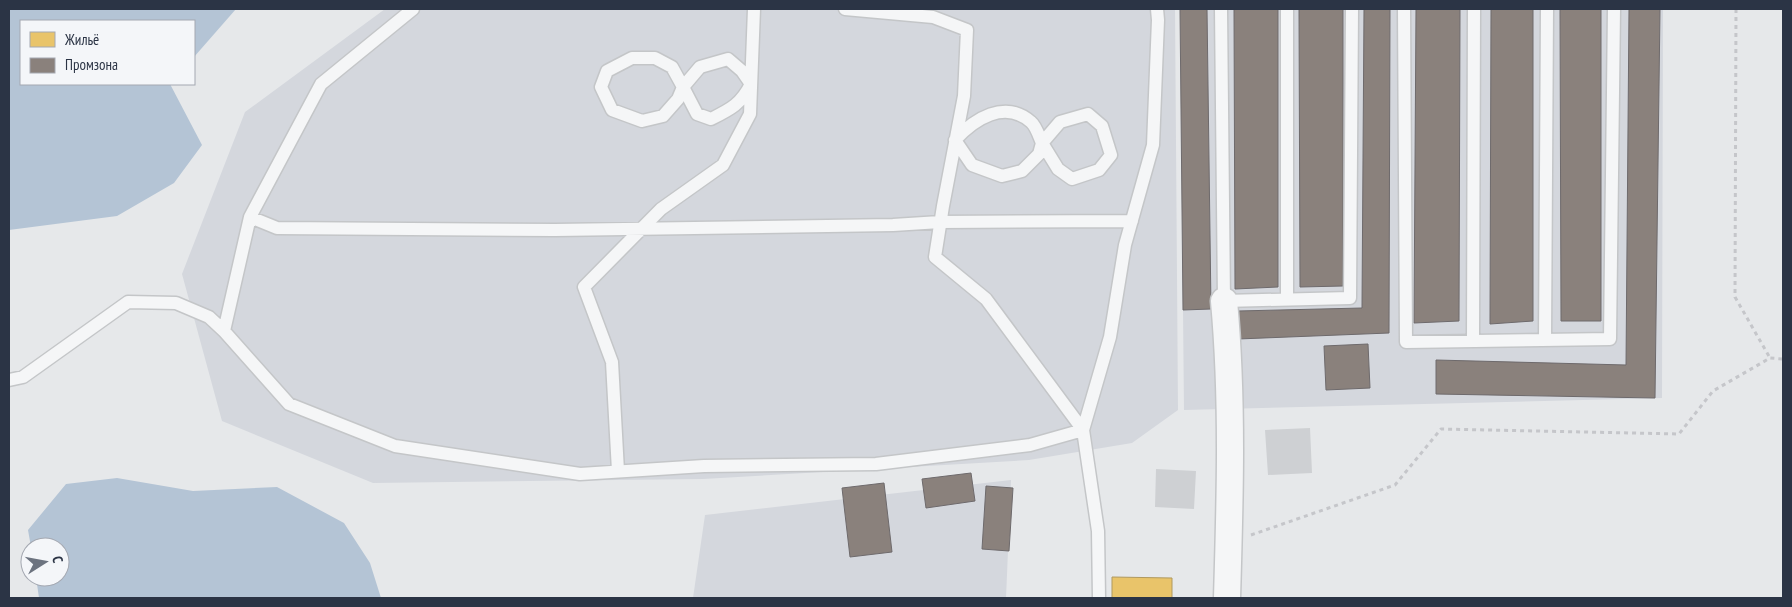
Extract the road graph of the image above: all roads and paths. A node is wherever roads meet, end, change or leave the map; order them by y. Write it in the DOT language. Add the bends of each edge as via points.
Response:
graph roads {
  1 [pos="413,9"];
  2 [pos="754,9"];
  3 [pos="845,9"];
  4 [pos="1157,9"];
  5 [pos="1221,9"];
  6 [pos="1287,9"];
  7 [pos="1352,9"];
  8 [pos="1404,9"];
  9 [pos="1474,9"];
  10 [pos="1547,9"];
  11 [pos="1614,9"];
  12 [pos="1736,9"];
  13 [pos="751,84"];
  14 [pos="682,88"];
  15 [pos="956,140"];
  16 [pos="1042,142"];
  17 [pos="250,217"];
  18 [pos="1132,221"];
  19 [pos="940,222"];
  20 [pos="641,229"];
  21 [pos="1287,300"];
  22 [pos="1224,301"];
  23 [pos="224,331"];
  24 [pos="1545,340"];
  25 [pos="1473,341"];
  26 [pos="1770,358"];
  27 [pos="1783,358"];
  28 [pos="9,380"];
  29 [pos="1083,430"];
  30 [pos="618,472"];
  31 [pos="1229,543"];
  32 [pos="1099,598"];
  33 [pos="1227,598"];
  1 -- 17 [label="lane" via="321,84"];
  2 -- 13 [label="lane"];
  3 -- 15 [label="lane" via="933,17 967,30 964,96"];
  4 -- 18 [label="lane" via="1153,145"];
  5 -- 22 [label="lane"];
  6 -- 21 [label="lane"];
  7 -- 21 [label="lane" via="1350,298"];
  8 -- 25 [label="lane" via="1406,342"];
  9 -- 25 [label="lane"];
  10 -- 24 [label="lane"];
  11 -- 24 [label="lane" via="1610,339"];
  12 -- 26 [label="path" via="1735,297"];
  13 -- 14 [label="lane" via="728,58 700,66"];
  13 -- 14 [label="lane" via="734,108 711,119 698,114"];
  13 -- 20 [label="lane" via="750,114 723,165 661,209"];
  14 -- 14 [label="lane" via="672,67 655,58 632,58 608,71 601,87 612,110 642,122 662,116 678,99"];
  15 -- 16 [label="lane" via="968,126 992,112 1015,113 1032,122"];
  15 -- 16 [label="lane" via="972,165 1002,176 1022,171 1039,154"];
  15 -- 19 [label="lane"];
  16 -- 16 [label="lane" via="1060,122 1088,114 1102,126 1111,155 1098,170 1072,179 1058,169"];
  17 -- 20 [label="lane" via="277,228"];
  17 -- 23 [label="lane"];
  18 -- 19 [label="lane"];
  18 -- 29 [label="lane" via="1110,338"];
  19 -- 20 [label="lane"];
  19 -- 29 [label="lane" via="935,257 986,299"];
  20 -- 30 [label="lane" via="584,287 612,362"];
  21 -- 22 [label="lane"];
  22 -- 31 [label="street" via="1231,446"];
  23 -- 28 [label="lane" via="209,317 176,303 128,302 22,377"];
  23 -- 30 [label="lane" via="289,404 394,446 580,474"];
  24 -- 25 [label="lane"];
  26 -- 27 [label="path"];
  26 -- 31 [label="path" via="1712,391 1679,434 1441,429 1395,485"];
  29 -- 30 [label="lane" via="1030,445 876,464 704,466"];
  29 -- 32 [label="lane" via="1098,531"];
  31 -- 33 [label="street"];
}
